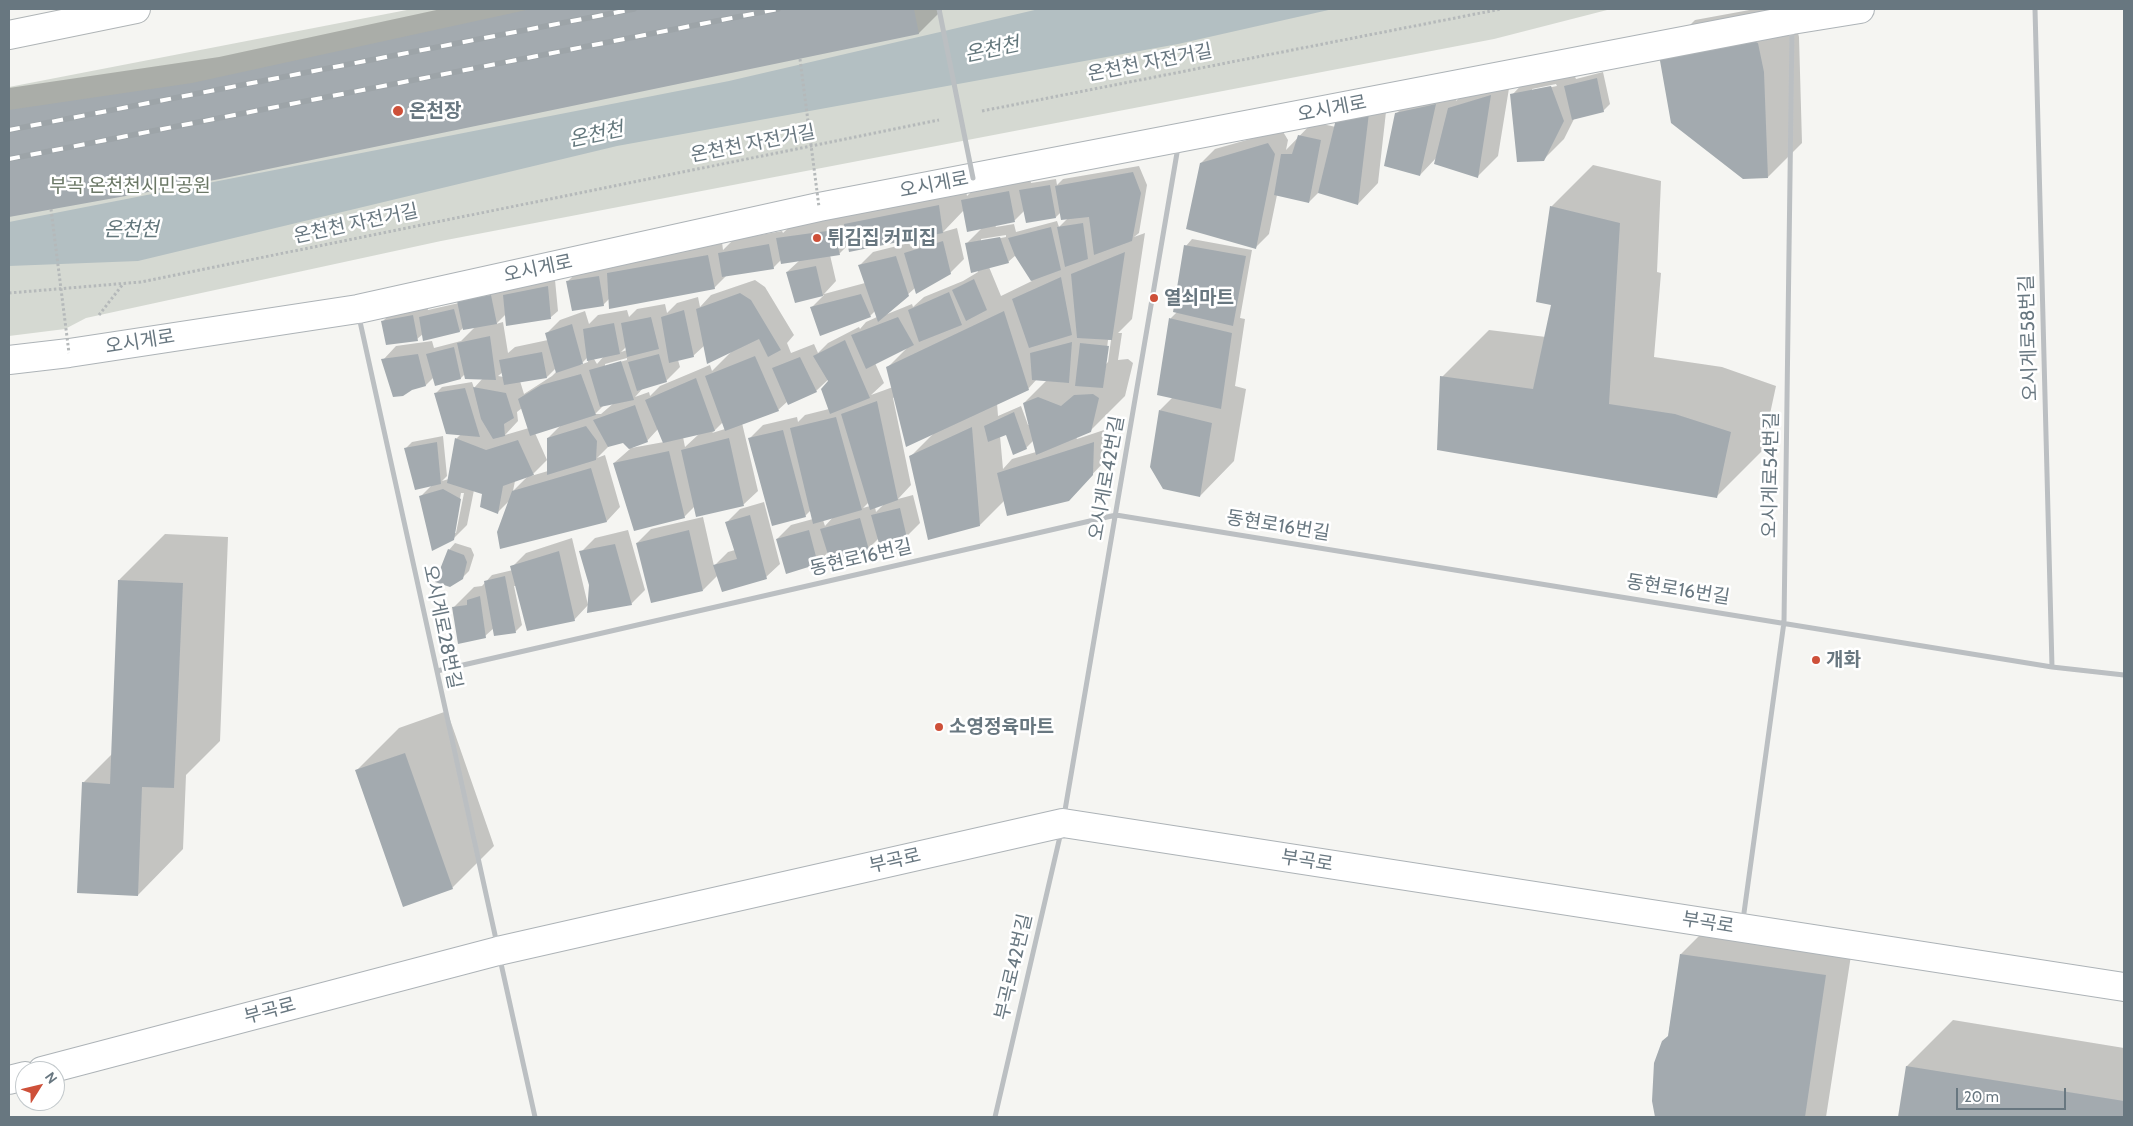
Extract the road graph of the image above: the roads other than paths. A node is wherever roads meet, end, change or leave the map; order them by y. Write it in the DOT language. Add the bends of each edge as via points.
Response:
graph roads {
  1 [pos="136,9"];
  2 [pos="939,9"];
  3 [pos="1860,9"];
  4 [pos="2035,9"];
  5 [pos="1792,20"];
  6 [pos="9,35"];
  7 [pos="1180,139"];
  8 [pos="974,178"];
  9 [pos="358,309"];
  10 [pos="9,360"];
  11 [pos="1116,515"];
  12 [pos="1784,622"];
  13 [pos="2052,667"];
  14 [pos="437,671"];
  15 [pos="2124,675"];
  16 [pos="1063,823"];
  17 [pos="1742,928"];
  18 [pos="498,951"];
  19 [pos="2124,988"];
  20 [pos="65,1065"];
  21 [pos="535,1117"];
  22 [pos="995,1117"];
  1 -- 6 [label="main road"];
  2 -- 8 [label="street, bridge"];
  3 -- 5 [label="main road, 오시게로"];
  4 -- 13 [label="street, 오시게로58번길"];
  5 -- 7 [label="main road, 오시게로"];
  5 -- 12 [label="street, 오시게로54번길"];
  7 -- 8 [label="main road, 오시게로"];
  7 -- 11 [label="street, 오시게로42번길"];
  8 -- 9 [label="main road, 오시게로" via="819,207"];
  9 -- 10 [label="main road, 오시게로"];
  9 -- 14 [label="street, 오시게로28번길"];
  11 -- 12 [label="street, 동현로16번길"];
  11 -- 14 [label="street, 동현로16번길"];
  11 -- 16 [label="street, 오시게로42번길"];
  12 -- 13 [label="street, 동현로16번길"];
  12 -- 17 [label="street, 오시게로54번길"];
  13 -- 15 [label="street, 동현로16번길"];
  14 -- 18 [label="street, 오시게로28번길"];
  16 -- 17 [label="main road, 부곡로"];
  16 -- 18 [label="main road, 부곡로"];
  16 -- 22 [label="street, 부곡로42번길"];
  17 -- 19 [label="main road, 부곡로"];
  18 -- 20 [label="main road, 부곡로"];
  18 -- 21 [label="street"];
}
